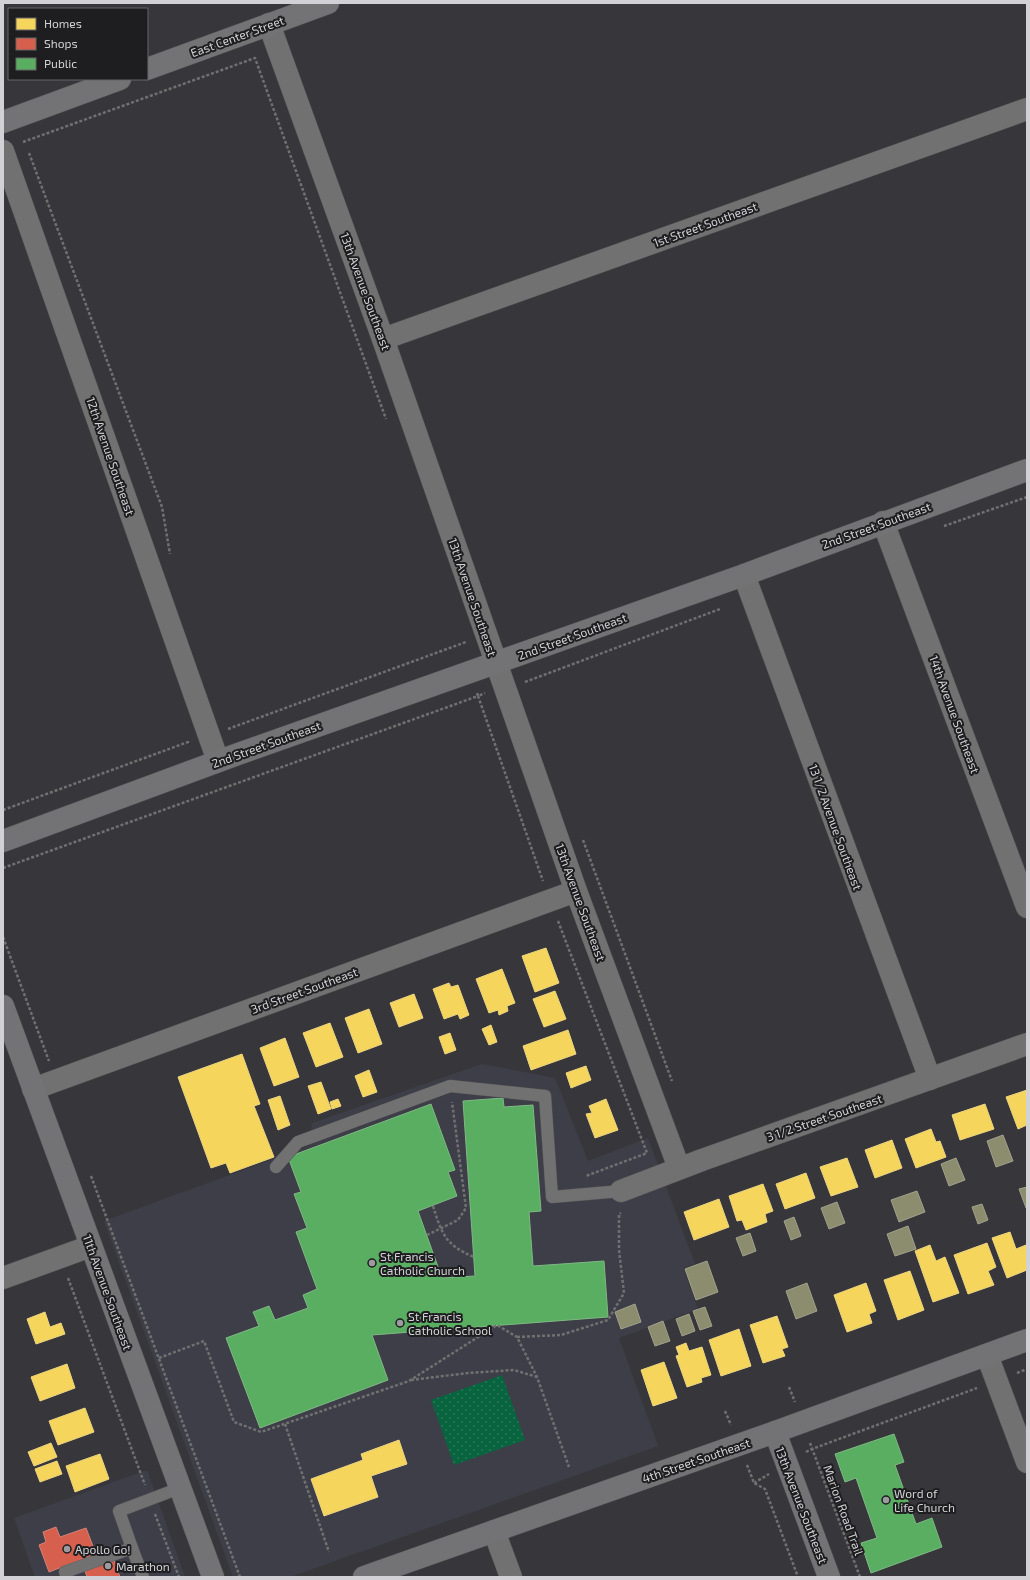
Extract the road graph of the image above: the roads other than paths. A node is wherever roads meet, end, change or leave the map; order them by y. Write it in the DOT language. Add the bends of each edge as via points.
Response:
graph roads {
  1 [pos="328,3"];
  2 [pos="269,24"];
  3 [pos="148,69"];
  4 [pos="117,80"];
  5 [pos="1027,109"];
  6 [pos="3,122"];
  7 [pos="3,151"];
  8 [pos="384,339"];
  9 [pos="1027,470"];
  10 [pos="883,522"];
  11 [pos="744,575"];
  12 [pos="496,662"];
  13 [pos="218,761"];
  14 [pos="3,841"];
  15 [pos="576,892"];
  16 [pos="1027,907"];
  17 [pos="3,1006"];
  18 [pos="1027,1044"];
  19 [pos="930,1080"];
  20 [pos="33,1089"];
  21 [pos="276,1167"];
  22 [pos="679,1168"];
  23 [pos="621,1191"];
  24 [pos="91,1246"];
  25 [pos="3,1278"];
  26 [pos="1027,1340"];
  27 [pos="987,1355"];
  28 [pos="775,1432"];
  29 [pos="1027,1462"];
  30 [pos="180,1488"];
  31 [pos="494,1531"];
  32 [pos="132,1548"];
  33 [pos="140,1576"];
  34 [pos="67,1577"];
  35 [pos="213,1577"];
  36 [pos="364,1577"];
  37 [pos="511,1577"];
  38 [pos="829,1577"];
  1 -- 2 [label="main road, East Center Street"];
  2 -- 3 [label="main road, East Center Street"];
  2 -- 8 [label="street, 13th Avenue Southeast"];
  4 -- 6 [label="main road"];
  5 -- 8 [label="street, 1st Street Southeast"];
  7 -- 13 [label="street, 12th Avenue Southeast"];
  8 -- 12 [label="street, 13th Avenue Southeast"];
  9 -- 10 [label="main road, 2nd Street Southeast"];
  10 -- 11 [label="main road, 2nd Street Southeast"];
  10 -- 16 [label="street, 14th Avenue Southeast"];
  11 -- 12 [label="main road, 2nd Street Southeast"];
  11 -- 19 [label="street, 13 1/2 Avenue Southeast"];
  12 -- 13 [label="main road, 2nd Street Southeast"];
  12 -- 15 [label="street, 13th Avenue Southeast"];
  13 -- 14 [label="main road, 2nd Street Southeast"];
  15 -- 20 [label="street, 3rd Street Southeast"];
  15 -- 22 [label="street, 13th Avenue Southeast"];
  17 -- 20 [label="main road, 11th Avenue Southeast"];
  18 -- 19 [label="street, 3 1/2 Street Southeast"];
  19 -- 22 [label="street, 3 1/2 Street Southeast"];
  20 -- 24 [label="main road, 11th Avenue Southeast"];
  21 -- 23 [label="lane" via="298,1142 450,1086 545,1096 552,1197"];
  22 -- 23 [label="street, 3 1/2 Street Southeast"];
  24 -- 25 [label="street"];
  24 -- 30 [label="main road, 11th Avenue Southeast"];
  26 -- 27 [label="main road, 4th Street Southeast"];
  27 -- 28 [label="main road, 4th Street Southeast"];
  27 -- 29 [label="street"];
  28 -- 31 [label="main road, 4th Street Southeast"];
  28 -- 38 [label="main road, 13th Avenue Southeast"];
  30 -- 32 [label="lane" via="119,1511"];
  30 -- 35 [label="main road, 11th Avenue Southeast"];
  31 -- 36 [label="main road, 4th Street Southeast"];
  31 -- 37 [label="street"];
  32 -- 33 [label="lane"];
  32 -- 34 [label="lane" via="65,1572"];
}
